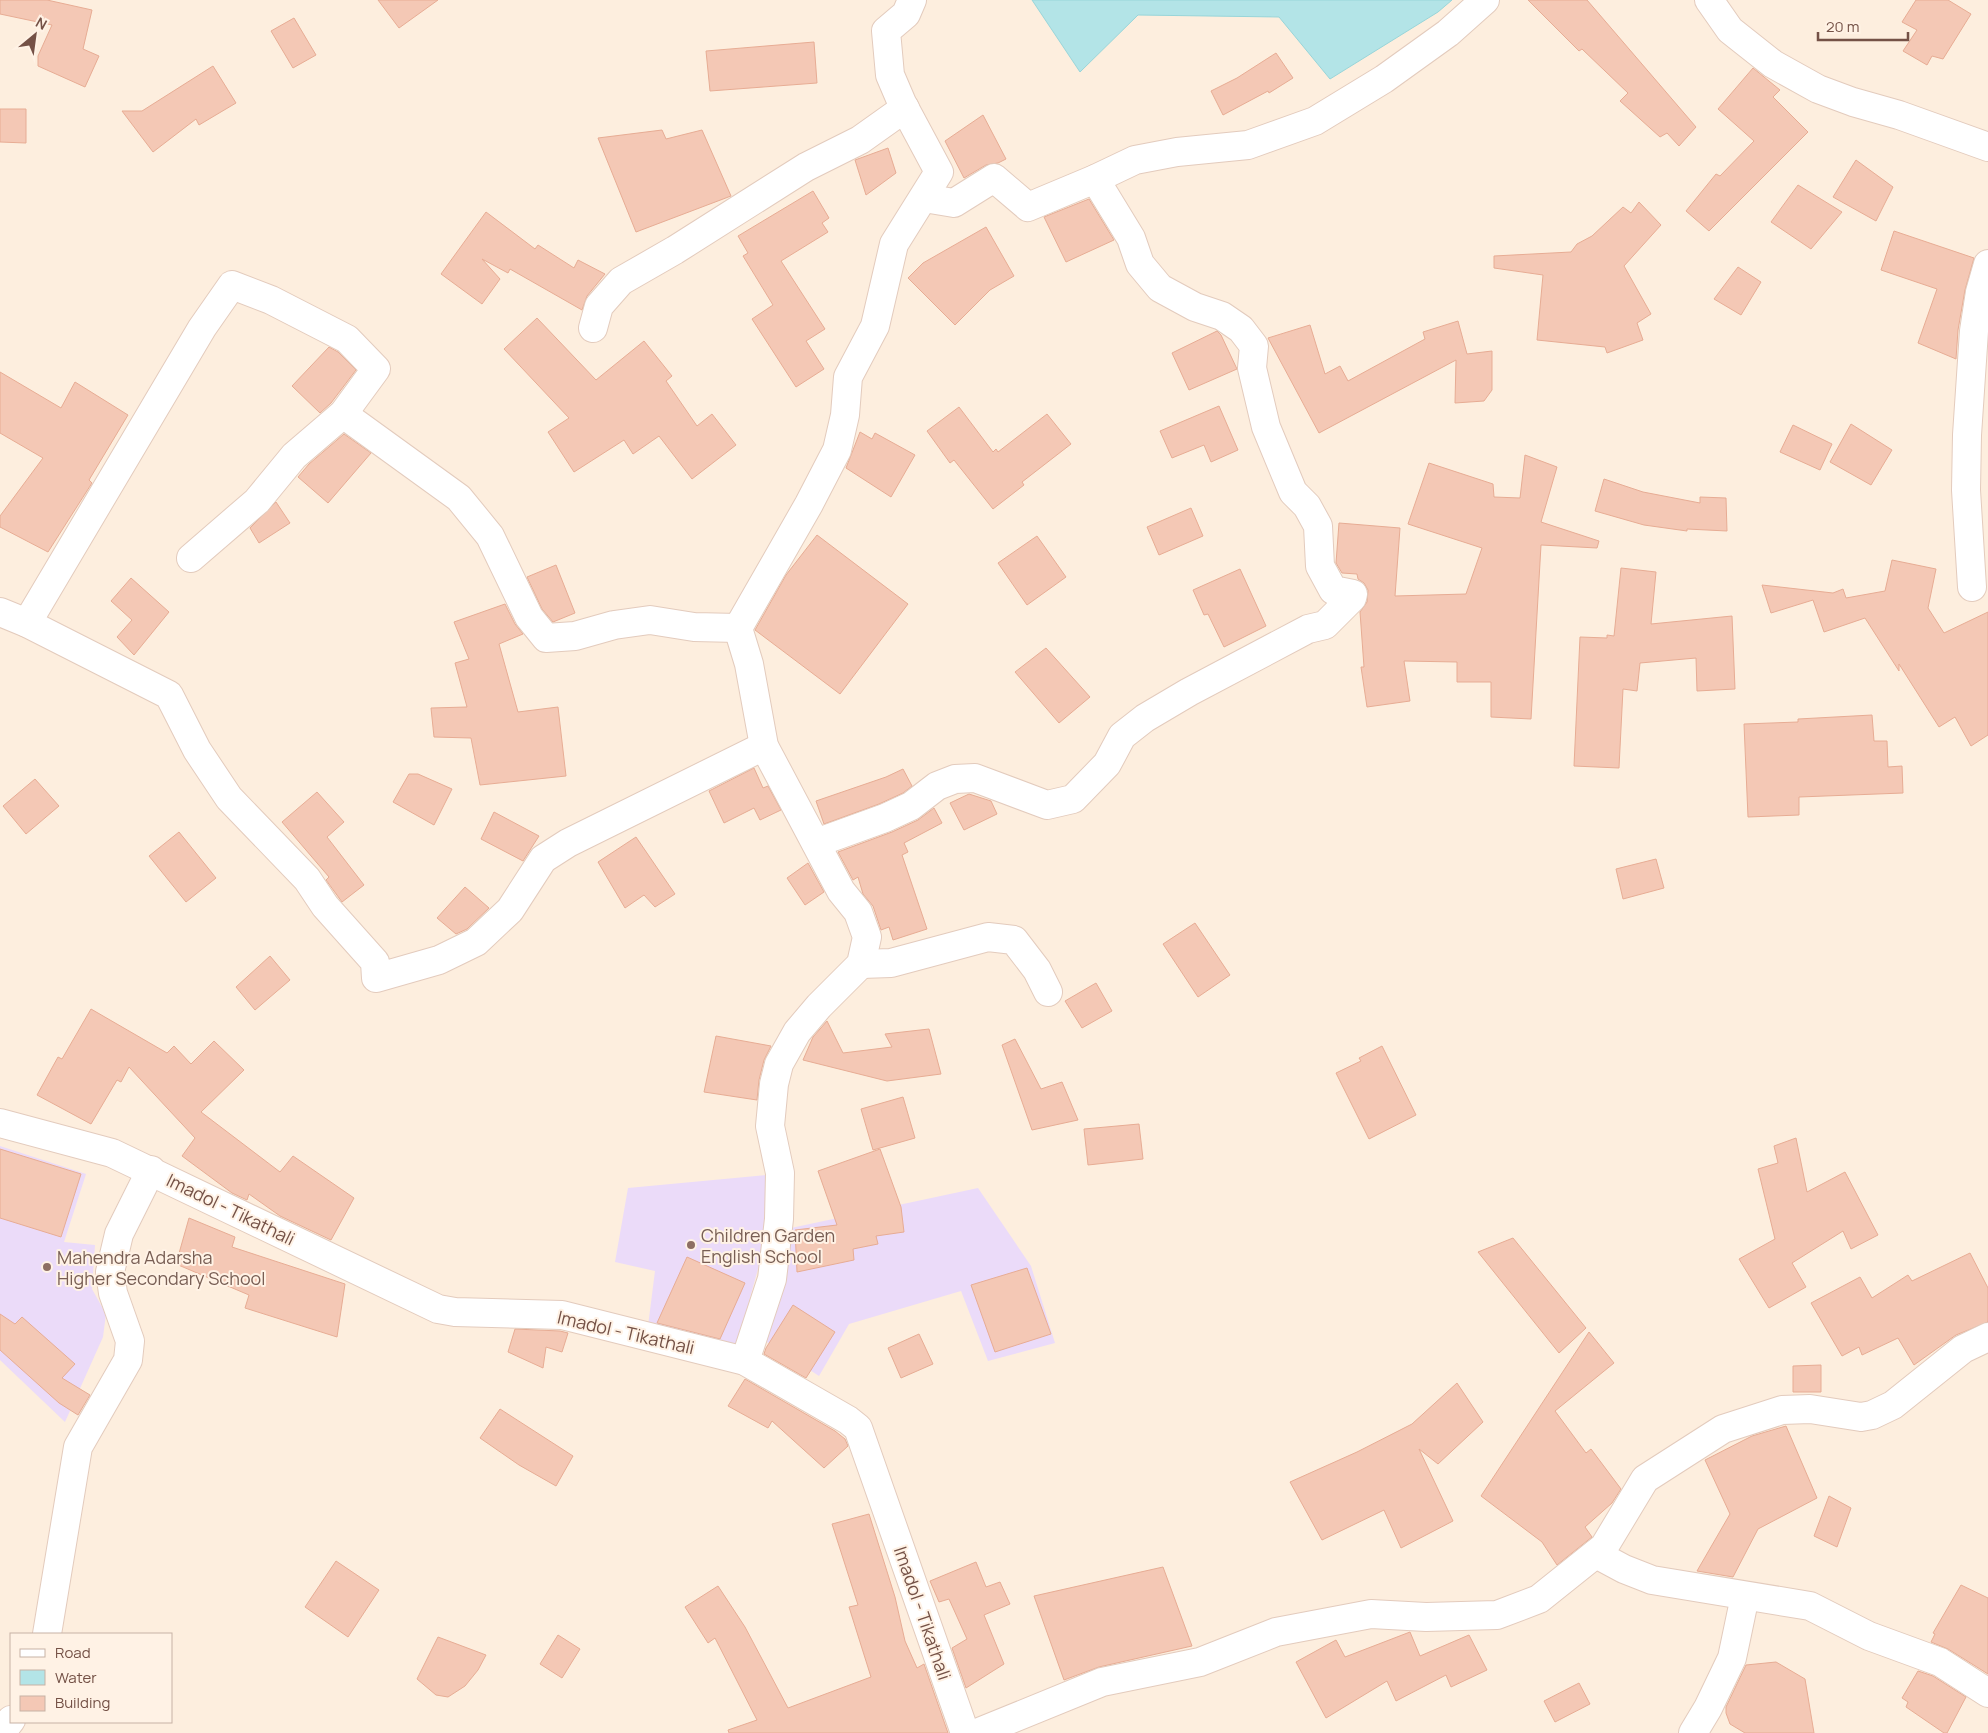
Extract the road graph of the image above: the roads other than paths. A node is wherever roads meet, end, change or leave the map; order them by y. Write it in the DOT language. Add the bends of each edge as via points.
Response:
graph roads {
  1 [pos="912,0"];
  2 [pos="1485,0"];
  3 [pos="1709,0"];
  4 [pos="905,108"];
  5 [pos="1988,147"];
  6 [pos="1095,179"];
  7 [pos="924,198"];
  8 [pos="1988,264"];
  9 [pos="593,328"];
  10 [pos="343,414"];
  11 [pos="191,558"];
  12 [pos="1972,587"];
  13 [pos="0,612"];
  14 [pos="27,623"];
  15 [pos="738,628"];
  16 [pos="764,746"];
  17 [pos="816,843"];
  18 [pos="861,964"];
  19 [pos="1048,992"];
  20 [pos="0,1123"];
  21 [pos="151,1170"];
  22 [pos="1988,1337"];
  23 [pos="745,1361"];
  24 [pos="1596,1554"];
  25 [pos="1745,1596"];
  26 [pos="47,1633"];
  27 [pos="1988,1693"];
  28 [pos="10,1721"];
  29 [pos="1,1733"];
  30 [pos="965,1733"];
  31 [pos="977,1733"];
  32 [pos="1693,1733"];
  1 -- 4 [label="street" via="906,14 886,31 890,75"];
  2 -- 6 [label="street" via="1448,33 1384,79 1315,121 1248,145 1134,160"];
  3 -- 5 [label="street" via="1730,30 1773,64 1818,89"];
  4 -- 7 [label="street" via="940,172"];
  4 -- 9 [label="street" via="860,140 806,167 621,281 599,306"];
  6 -- 7 [label="street" via="1028,206 994,178 954,202"];
  6 -- 17 [label="street" via="1131,238 1140,264 1160,288 1195,307 1222,316 1241,329 1254,346 1252,368 1266,427 1293,492 1307,506 1318,526 1320,566 1333,590 1353,594 1352,598 1325,625 1308,629 1274,646 1145,718 1122,736 1107,764 1073,799 1047,804 975,778 955,779 937,786 911,806 885,818"];
  7 -- 15 [label="street" via="894,244 875,326 848,377 845,415 837,450"];
  8 -- 12 [label="street" via="1974,331 1967,435 1966,490"];
  10 -- 11 [label="street" via="294,456 257,501"];
  10 -- 14 [label="street" via="376,368 348,339 271,300 232,285 202,328"];
  10 -- 15 [label="street" via="459,498 490,536 529,617 546,638 575,636 614,625 650,620 694,627"];
  13 -- 14 [label="street"];
  14 -- 16 [label="street" via="169,695 198,750 229,798 307,879 325,906 375,962 376,978 439,960 476,942 510,910 544,859 568,843"];
  15 -- 16 [label="street" via="750,664"];
  16 -- 17 [label="street"];
  17 -- 18 [label="street" via="841,891 858,912 867,937"];
  18 -- 19 [label="street" via="891,963 988,937 1014,940 1037,970"];
  18 -- 23 [label="street" via="797,1032 779,1064 770,1126 780,1173 774,1271"];
  20 -- 21 [label="street, Imadol - Tikathali" via="112,1153"];
  21 -- 23 [label="street, Imadol - Tikathali" via="438,1309 562,1314"];
  21 -- 26 [label="street" via="119,1234 110,1272 113,1293 130,1341 128,1360 78,1447"];
  22 -- 24 [label="street" via="1963,1350 1893,1405 1872,1415 1861,1417 1810,1409 1782,1410 1723,1429 1645,1479 1604,1547"];
  23 -- 30 [label="street, Imadol - Tikathali" via="858,1428"];
  24 -- 25 [label="street" via="1652,1580"];
  24 -- 31 [label="street" via="1539,1600 1497,1615 1426,1617 1371,1614 1276,1632 1200,1662 1102,1682"];
  25 -- 27 [label="street" via="1810,1606 1869,1636 1940,1662"];
  25 -- 32 [label="street" via="1732,1658"];
  28 -- 29 [label="street"];
}
